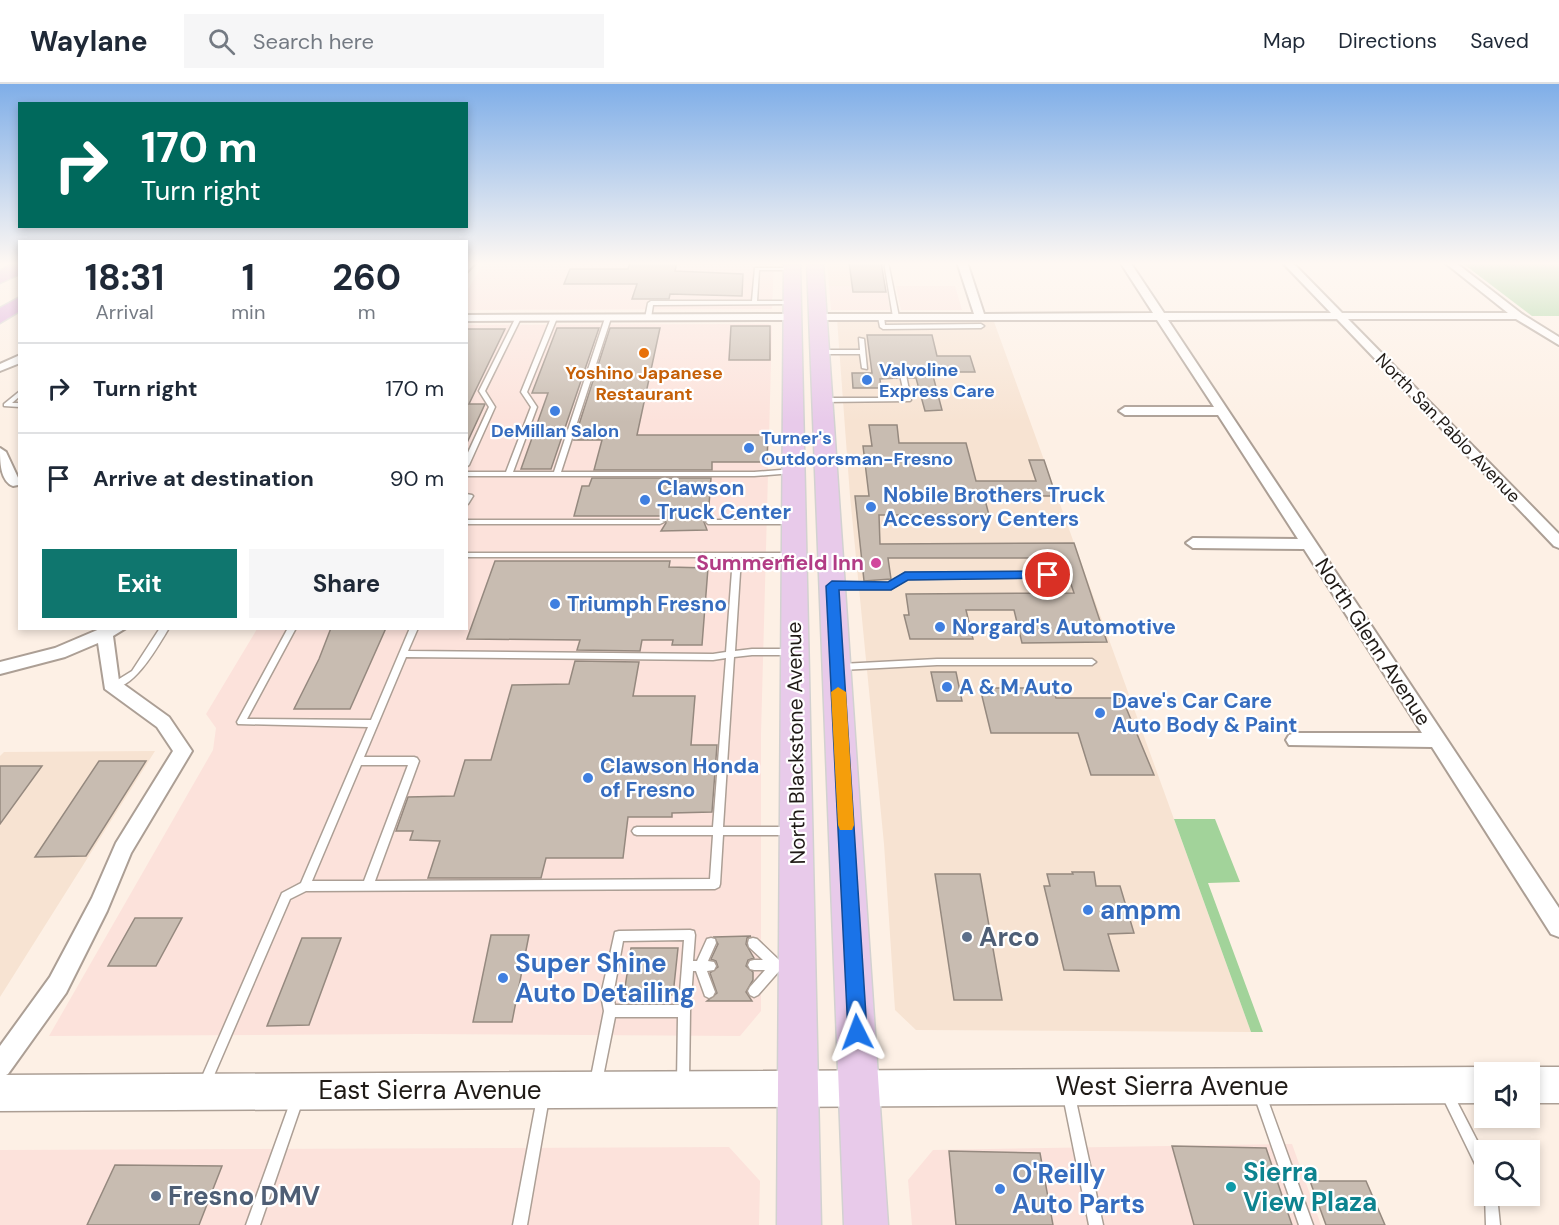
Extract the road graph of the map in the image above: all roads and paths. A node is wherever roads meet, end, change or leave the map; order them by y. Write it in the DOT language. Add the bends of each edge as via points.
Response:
graph roads {
  1 [pos="718,315"];
  2 [pos="801,315"];
  3 [pos="803,315"];
  4 [pos="853,315"];
  5 [pos="978,315"];
  6 [pos="1160,316"];
  7 [pos="1340,316"];
  8 [pos="1518,316"];
  9 [pos="881,317"];
  10 [pos="896,317"];
  11 [pos="468,318"];
  12 [pos="518,318"];
  13 [pos="554,318"];
  14 [pos="608,318"];
  15 [pos="648,318"];
  16 [pos="980,321"];
  17 [pos="861,339"];
  18 [pos="1559,342"];
  19 [pos="820,352"];
  20 [pos="863,352"];
  21 [pos="18,359"];
  22 [pos="0,368"];
  23 [pos="865,368"];
  24 [pos="903,375"];
  25 [pos="18,395"];
  26 [pos="822,400"];
  27 [pos="18,405"];
  28 [pos="1125,411"];
  29 [pos="1222,411"];
  30 [pos="0,452"];
  31 [pos="468,461"];
  32 [pos="794,471"];
  33 [pos="468,474"];
  34 [pos="509,474"];
  35 [pos="556,474"];
  36 [pos="11,484"];
  37 [pos="468,522"];
  38 [pos="660,522"];
  39 [pos="710,522"];
  40 [pos="794,522"];
  41 [pos="1193,543"];
  42 [pos="1559,543"];
  43 [pos="1308,544"];
  44 [pos="468,555"];
  45 [pos="737,555"];
  46 [pos="794,555"];
  47 [pos="1048,575"];
  48 [pos="832,586"];
  49 [pos="164,630"];
  50 [pos="291,630"];
  51 [pos="413,630"];
  52 [pos="112,632"];
  53 [pos="795,652"];
  54 [pos="403,654"];
  55 [pos="730,655"];
  56 [pos="1092,662"];
  57 [pos="837,667"];
  58 [pos="0,668"];
  59 [pos="114,686"];
  60 [pos="373,724"];
  61 [pos="1295,740"];
  62 [pos="1437,740"];
  63 [pos="357,761"];
  64 [pos="637,831"];
  65 [pos="718,831"];
  66 [pos="797,831"];
  67 [pos="368,885"];
  68 [pos="305,886"];
  69 [pos="1559,927"];
  70 [pos="711,943"];
  71 [pos="753,943"];
  72 [pos="754,965"];
  73 [pos="787,965"];
  74 [pos="688,966"];
  75 [pos="705,966"];
  76 [pos="754,991"];
  77 [pos="709,992"];
  78 [pos="610,1011"];
  79 [pos="684,1011"];
  80 [pos="0,1066"];
  81 [pos="1443,1085"];
  82 [pos="1474,1085"];
  83 [pos="1540,1085"];
  84 [pos="1559,1085"];
  85 [pos="1257,1086"];
  86 [pos="1068,1087"];
  87 [pos="799,1088"];
  88 [pos="860,1088"];
  89 [pos="544,1089"];
  90 [pos="594,1089"];
  91 [pos="683,1089"];
  92 [pos="201,1091"];
  93 [pos="300,1091"];
  94 [pos="0,1093"];
  95 [pos="1474,1147"];
  96 [pos="1492,1206"];
  97 [pos="253,1225"];
  98 [pos="520,1225"];
  99 [pos="799,1225"];
  100 [pos="866,1225"];
  101 [pos="1096,1225"];
  102 [pos="1306,1225"];
  103 [pos="1493,1225"];
  1 -- 15 [label="street"];
  2 -- 32 [label="main road, North Blackstone Avenue"];
  3 -- 19 [label="main road, North Blackstone Avenue"];
  4 -- 9 [label="street"];
  5 -- 16 [label="street"];
  6 -- 7 [label="street"];
  6 -- 16 [label="street"];
  6 -- 29 [label="street, North Glenn Avenue"];
  7 -- 8 [label="street"];
  7 -- 42 [label="street, North San Pablo Avenue"];
  8 -- 18 [label="street"];
  9 -- 10 [label="street"];
  9 -- 16 [label="lane" via="883,327"];
  10 -- 16 [label="street"];
  11 -- 12 [label="street"];
  12 -- 13 [label="street"];
  12 -- 31 [label="lane" via="482,391 492,407"];
  13 -- 14 [label="street"];
  13 -- 34 [label="lane" via="524,392 534,407"];
  14 -- 15 [label="street"];
  14 -- 35 [label="lane"];
  17 -- 20 [label="lane"];
  19 -- 20 [label="lane"];
  19 -- 26 [label="main road, North Blackstone Avenue"];
  20 -- 23 [label="lane"];
  21 -- 22 [label="street"];
  24 -- 26 [label="lane" via="908,400"];
  25 -- 27 [label="lane" via="6,405"];
  26 -- 48 [label="main road, North Blackstone Avenue"];
  28 -- 29 [label="street"];
  29 -- 43 [label="street, North Glenn Avenue"];
  30 -- 36 [label="street"];
  32 -- 35 [label="lane"];
  32 -- 40 [label="main road, North Blackstone Avenue"];
  33 -- 34 [label="lane"];
  34 -- 35 [label="lane"];
  37 -- 38 [label="lane"];
  39 -- 40 [label="lane"];
  40 -- 46 [label="main road, North Blackstone Avenue"];
  41 -- 43 [label="street, North Glenn Avenue"];
  43 -- 62 [label="street, North Glenn Avenue"];
  44 -- 45 [label="lane"];
  45 -- 46 [label="lane"];
  45 -- 55 [label="lane"];
  46 -- 53 [label="main road, North Blackstone Avenue"];
  47 -- 48 [label="lane" via="905,576 891,586"];
  48 -- 57 [label="main road, North Blackstone Avenue"];
  49 -- 59 [label="lane" via="135,673"];
  50 -- 60 [label="lane" via="241,722"];
  51 -- 54 [label="lane"];
  52 -- 58 [label="street" via="59,653"];
  52 -- 59 [label="street"];
  53 -- 55 [label="lane"];
  53 -- 66 [label="main road, North Blackstone Avenue"];
  54 -- 55 [label="lane"];
  54 -- 60 [label="lane"];
  55 -- 65 [label="lane"];
  56 -- 57 [label="lane" via="937,662"];
  57 -- 88 [label="main road, North Blackstone Avenue"];
  59 -- 80 [label="street" via="163,722 183,751 123,849 58,985"];
  60 -- 63 [label="lane"];
  61 -- 62 [label="street, North Glenn Avenue"];
  62 -- 69 [label="street, North Glenn Avenue"];
  63 -- 67 [label="lane" via="414,761"];
  63 -- 68 [label="lane"];
  64 -- 65 [label="lane"];
  65 -- 66 [label="lane"];
  65 -- 67 [label="lane" via="715,884"];
  66 -- 73 [label="main road, North Blackstone Avenue"];
  67 -- 68 [label="lane"];
  68 -- 92 [label="lane" via="286,896"];
  70 -- 75 [label="lane"];
  71 -- 73 [label="lane"];
  72 -- 73 [label="lane"];
  73 -- 76 [label="lane"];
  73 -- 87 [label="main road, North Blackstone Avenue"];
  74 -- 75 [label="lane"];
  74 -- 78 [label="lane" via="690,935 619,936 607,995"];
  74 -- 79 [label="lane"];
  75 -- 77 [label="lane"];
  78 -- 79 [label="lane"];
  78 -- 90 [label="lane"];
  79 -- 91 [label="lane"];
  81 -- 82 [label="main road, West Sierra Avenue"];
  81 -- 85 [label="main road, West Sierra Avenue"];
  81 -- 95 [label="lane"];
  83 -- 84 [label="main road"];
  85 -- 86 [label="main road, West Sierra Avenue"];
  85 -- 102 [label="lane"];
  86 -- 88 [label="main road, West Sierra Avenue"];
  86 -- 101 [label="lane"];
  87 -- 88 [label="main road, East Sierra Avenue"];
  87 -- 91 [label="main road, East Sierra Avenue"];
  87 -- 99 [label="main road, North Blackstone Avenue"];
  88 -- 100 [label="main road, North Blackstone Avenue"];
  89 -- 90 [label="main road, East Sierra Avenue"];
  89 -- 93 [label="main road, East Sierra Avenue"];
  89 -- 98 [label="lane"];
  90 -- 91 [label="main road, East Sierra Avenue"];
  92 -- 93 [label="main road, East Sierra Avenue"];
  92 -- 94 [label="main road, East Sierra Avenue"];
  93 -- 97 [label="lane"];
  96 -- 103 [label="lane"];
}
